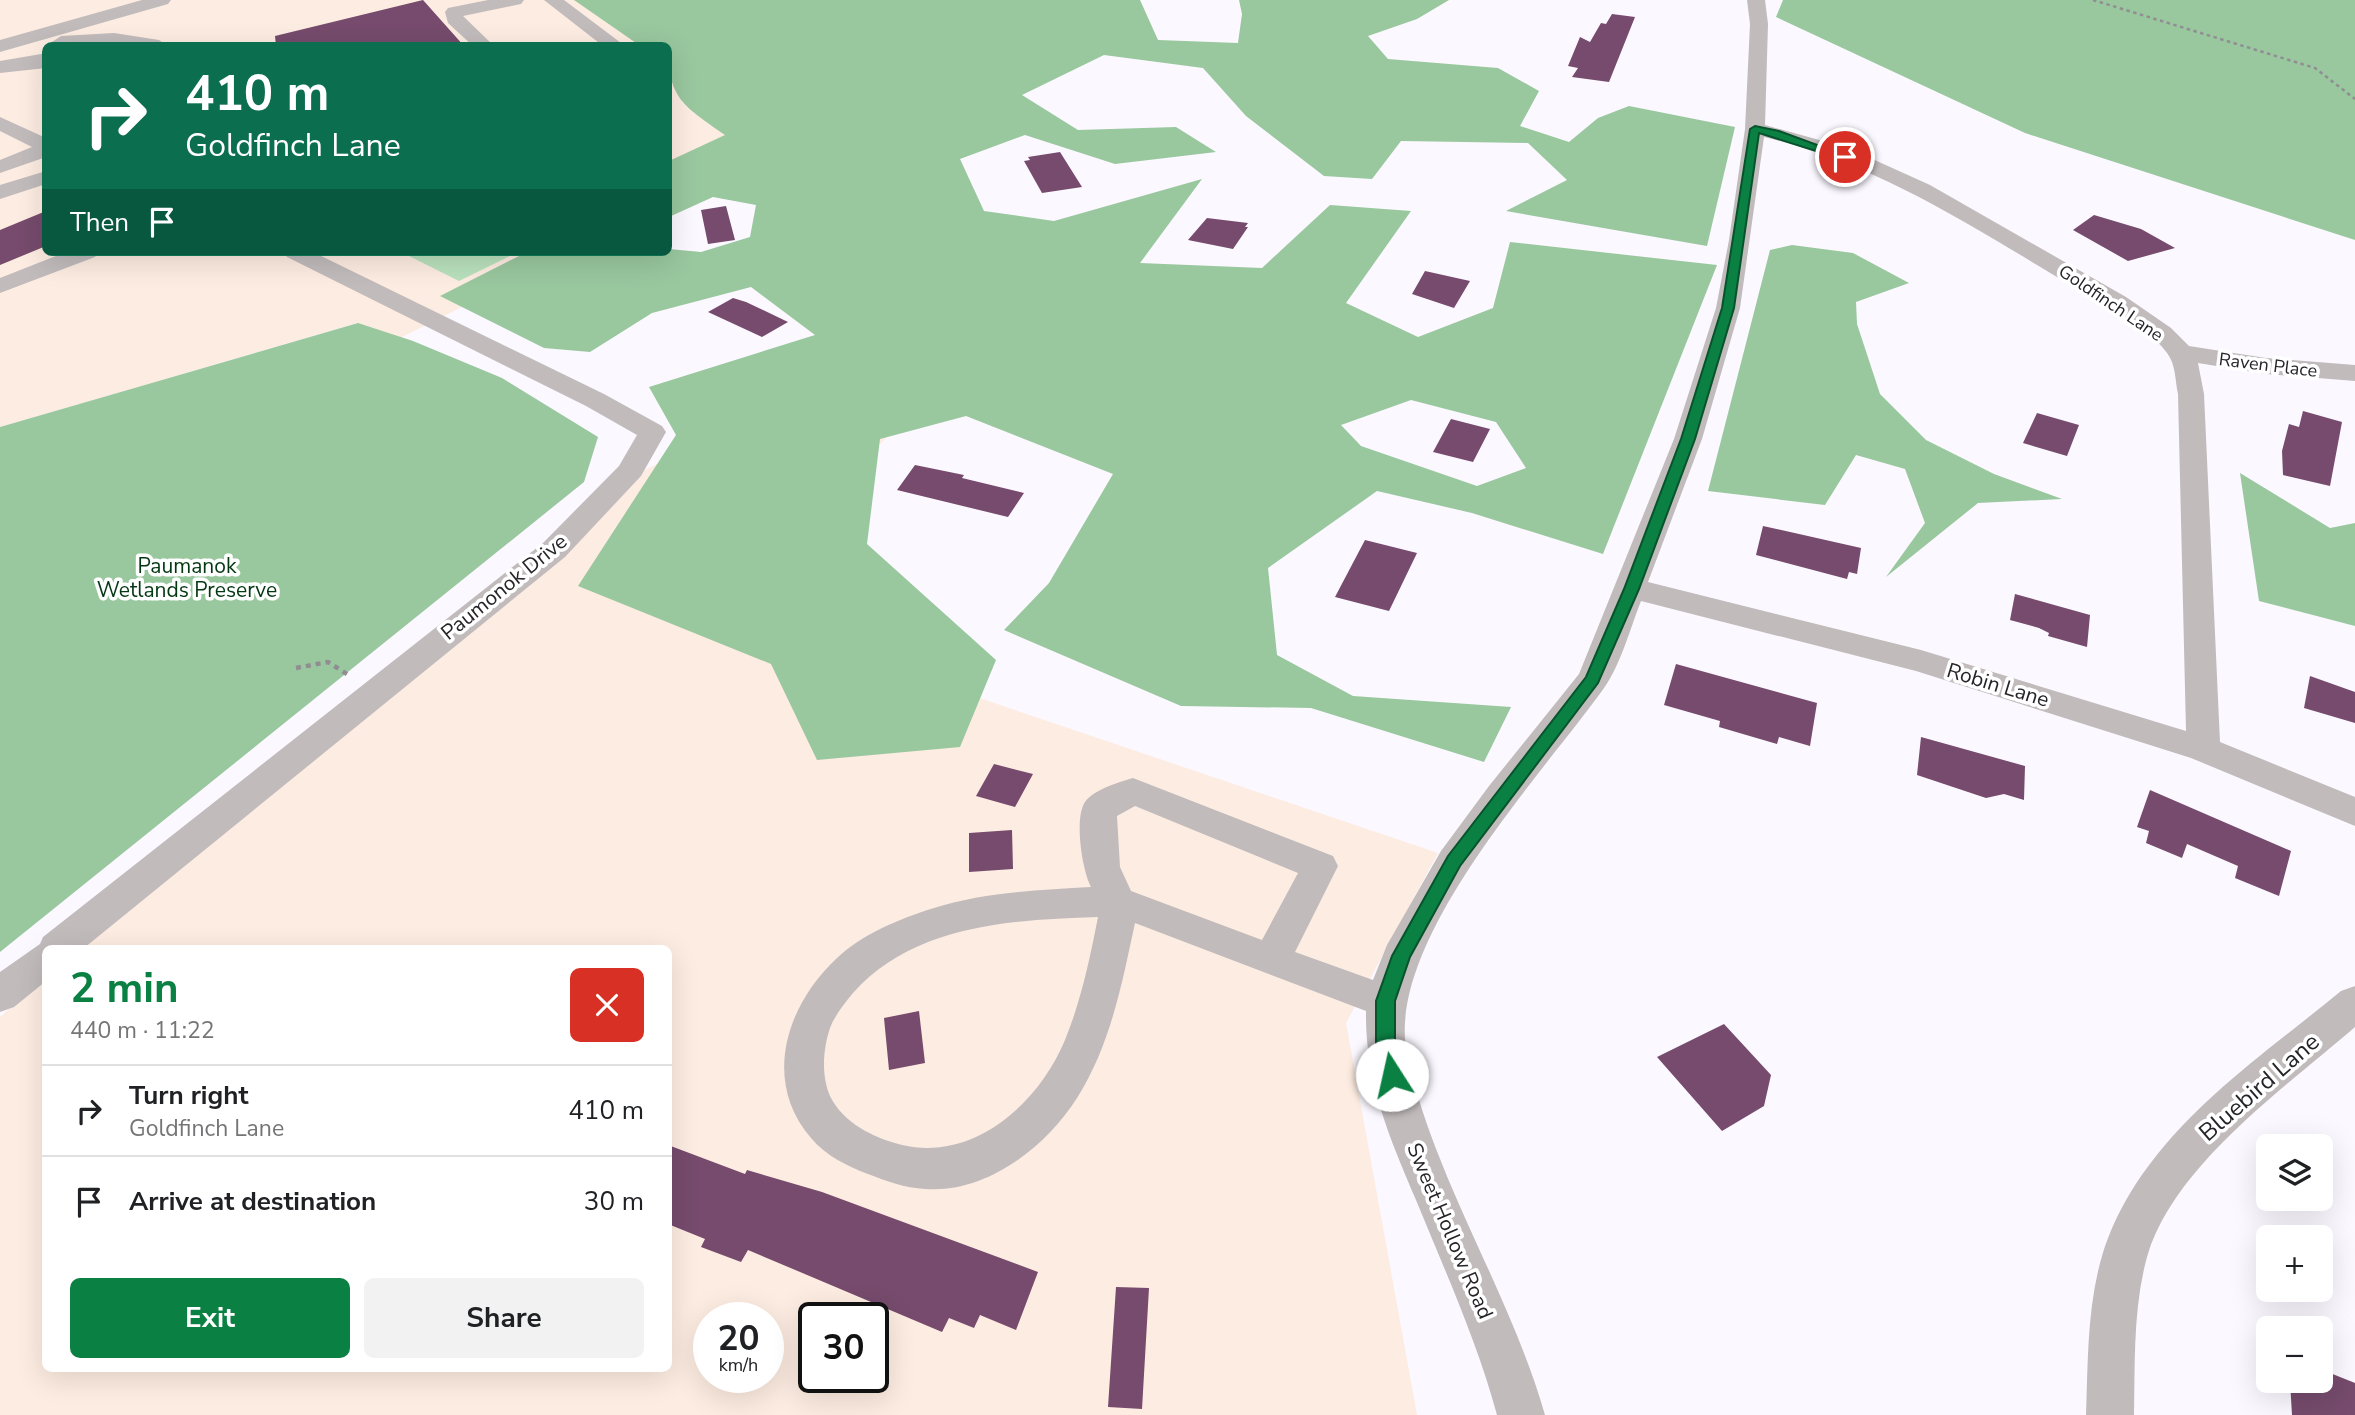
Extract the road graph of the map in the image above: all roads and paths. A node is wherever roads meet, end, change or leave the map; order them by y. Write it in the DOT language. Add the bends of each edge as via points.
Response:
graph roads {
  1 [pos="162,0"];
  2 [pos="515,0"];
  3 [pos="553,0"];
  4 [pos="1756,0"];
  5 [pos="2093,0"];
  6 [pos="55,42"];
  7 [pos="145,42"];
  8 [pos="480,42"];
  9 [pos="611,42"];
  10 [pos="42,43"];
  11 [pos="0,48"];
  12 [pos="42,60"];
  13 [pos="0,67"];
  14 [pos="2355,99"];
  15 [pos="0,123"];
  16 [pos="1755,129"];
  17 [pos="42,145"];
  18 [pos="42,149"];
  19 [pos="0,167"];
  20 [pos="42,178"];
  21 [pos="0,192"];
  22 [pos="77,256"];
  23 [pos="303,256"];
  24 [pos="0,286"];
  25 [pos="2182,354"];
  26 [pos="2355,373"];
  27 [pos="1631,589"];
  28 [pos="296,668"];
  29 [pos="374,692"];
  30 [pos="2203,749"];
  31 [pos="2355,811"];
  32 [pos="1118,902"];
  33 [pos="61,945"];
  34 [pos="1271,960"];
  35 [pos="42,961"];
  36 [pos="0,995"];
  37 [pos="1386,1001"];
  38 [pos="2355,1003"];
  39 [pos="1521,1415"];
  40 [pos="2110,1415"];
  1 -- 11 [label="street"];
  2 -- 8 [label="street" via="454,12 454,19"];
  3 -- 9 [label="street"];
  4 -- 16 [label="street, Sweet Hollow Road"];
  5 -- 14 [label="path" via="2315,68"];
  6 -- 7 [label="street"];
  10 -- 11 [label="street"];
  12 -- 13 [label="street"];
  15 -- 17 [label="street"];
  16 -- 25 [label="street, Goldfinch Lane" via="1845,157 1921,189 2102,294"];
  16 -- 27 [label="street, Sweet Hollow Road" via="1728,308 1688,439"];
  18 -- 19 [label="street"];
  20 -- 21 [label="street"];
  22 -- 24 [label="street"];
  23 -- 29 [label="street, Paumonok Drive" via="652,432 631,470 554,550"];
  25 -- 26 [label="street, Raven Place"];
  25 -- 30 [label="street, Goldfinch Lane" via="2190,394"];
  27 -- 30 [label="street, Robin Lane" via="1921,662"];
  27 -- 37 [label="street, Sweet Hollow Road" via="1593,679 1501,795 1424,910"];
  28 -- 29 [label="path" via="328,662"];
  29 -- 33 [label="street, Paumonok Drive"];
  30 -- 31 [label="street, Robin Lane"];
  32 -- 32 [label="street" via="1030,905 972,913 922,928 874,951 841,977 818,1008 808,1035 801,1062 805,1089 817,1114 836,1136 888,1163 923,1169 956,1167 990,1155 1055,1098 1075,1065 1092,1026"];
  32 -- 34 [label="street"];
  32 -- 34 [label="street" via="1102,872 1099,809 1133,791 1320,866"];
  34 -- 37 [label="street"];
  35 -- 36 [label="street"];
  37 -- 39 [label="street, Sweet Hollow Road" via="1386,1051 1405,1122 1507,1365"];
  38 -- 40 [label="street, Bluebird Lane" via="2224,1112 2168,1174 2132,1237 2113,1315"];
}
